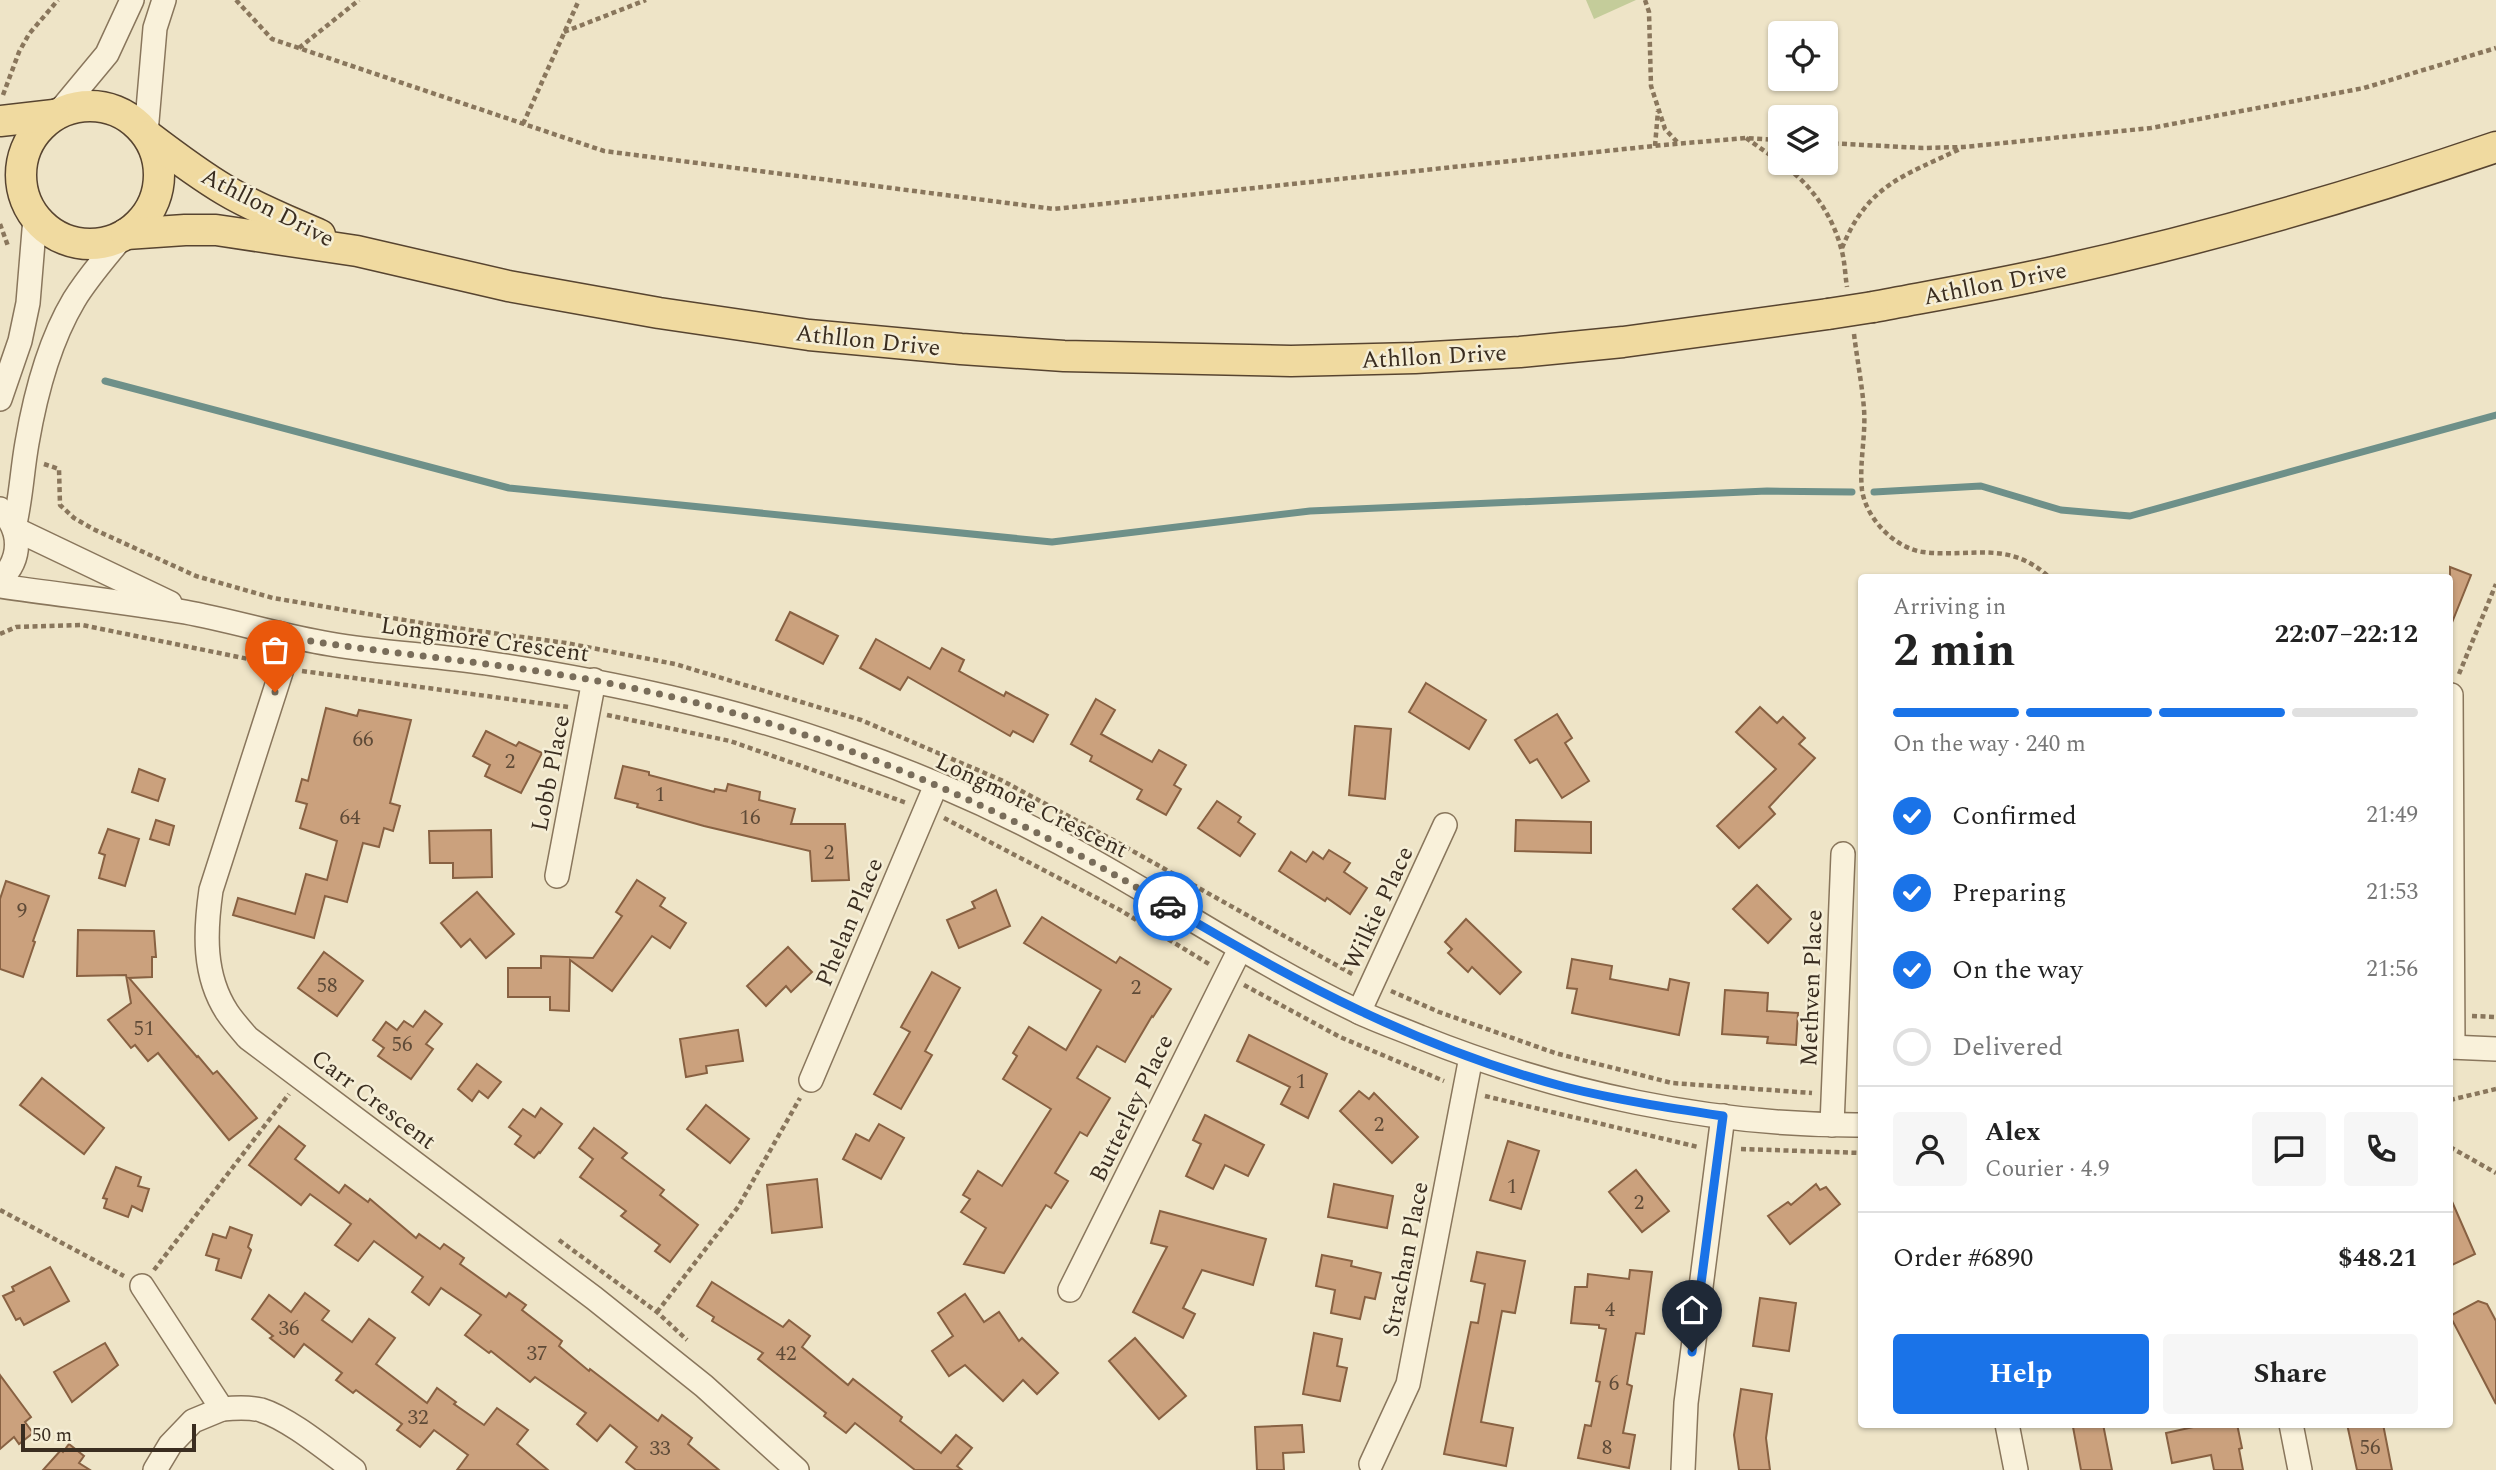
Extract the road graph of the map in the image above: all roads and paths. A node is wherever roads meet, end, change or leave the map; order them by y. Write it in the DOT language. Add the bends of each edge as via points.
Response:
graph roads {
  1 [pos="58,0"];
  2 [pos="132,0"];
  3 [pos="164,0"];
  4 [pos="236,0"];
  5 [pos="359,0"];
  6 [pos="579,0"];
  7 [pos="646,0"];
  8 [pos="1645,0"];
  9 [pos="563,33"];
  10 [pos="299,48"];
  11 [pos="2496,48"];
  12 [pos="0,102"];
  13 [pos="1658,106"];
  14 [pos="56,114"];
  15 [pos="0,121"];
  16 [pos="523,124"];
  17 [pos="147,135"];
  18 [pos="1746,138"];
  19 [pos="1768,139"];
  20 [pos="1838,143"];
  21 [pos="1680,145"];
  22 [pos="1655,146"];
  23 [pos="1964,147"];
  24 [pos="2496,147"];
  25 [pos="1768,154"];
  26 [pos="0,191"];
  27 [pos="35,217"];
  28 [pos="124,235"];
  29 [pos="1841,249"];
  30 [pos="357,251"];
  31 [pos="0,399"];
  32 [pos="59,469"];
  33 [pos="1862,490"];
  34 [pos="0,509"];
  35 [pos="14,528"];
  36 [pos="93,529"];
  37 [pos="2045,574"];
  38 [pos="0,580"];
  39 [pos="2496,584"];
  40 [pos="0,586"];
  41 [pos="190,613"];
  42 [pos="0,635"];
  43 [pos="292,638"];
  44 [pos="251,659"];
  45 [pos="304,672"];
  46 [pos="594,681"];
  47 [pos="2453,690"];
  48 [pos="568,708"];
  49 [pos="604,715"];
  50 [pos="936,785"];
  51 [pos="899,800"];
  52 [pos="950,821"];
  53 [pos="1445,825"];
  54 [pos="1843,854"];
  55 [pos="557,876"];
  56 [pos="1240,949"];
  57 [pos="1218,969"];
  58 [pos="1243,985"];
  59 [pos="1391,991"];
  60 [pos="1359,1012"];
  61 [pos="2476,1016"];
  62 [pos="2496,1017"];
  63 [pos="2453,1047"];
  64 [pos="2496,1049"];
  65 [pos="1471,1057"];
  66 [pos="302,1078"];
  67 [pos="811,1080"];
  68 [pos="1456,1086"];
  69 [pos="2496,1089"];
  70 [pos="1817,1093"];
  71 [pos="1483,1095"];
  72 [pos="2453,1095"];
  73 [pos="2459,1097"];
  74 [pos="2453,1099"];
  75 [pos="1723,1116"];
  76 [pos="1832,1125"];
  77 [pos="1858,1125"];
  78 [pos="1704,1148"];
  79 [pos="1738,1149"];
  80 [pos="2453,1149"];
  81 [pos="1858,1153"];
  82 [pos="2496,1173"];
  83 [pos="0,1210"];
  84 [pos="142,1286"];
  85 [pos="1070,1290"];
  86 [pos="657,1312"];
  87 [pos="222,1409"];
  88 [pos="2008,1428"];
  89 [pos="2292,1428"];
  90 [pos="1371,1464"];
  91 [pos="155,1470"];
  92 [pos="354,1470"];
  93 [pos="797,1470"];
  94 [pos="1683,1470"];
  95 [pos="2016,1470"];
  96 [pos="2300,1470"];
  1 -- 12 [label="path" via="29,34"];
  2 -- 14 [label="street" via="107,54"];
  3 -- 17 [label="street" via="155,28"];
  4 -- 10 [label="path" via="272,39"];
  5 -- 10 [label="path"];
  6 -- 9 [label="path"];
  7 -- 9 [label="path"];
  8 -- 13 [label="path" via="1649,73"];
  9 -- 16 [label="path"];
  10 -- 16 [label="path"];
  11 -- 23 [label="path" via="2364,88 2151,128"];
  13 -- 21 [label="path" via="1665,129"];
  13 -- 22 [label="path"];
  14 -- 15 [label="main road"];
  14 -- 17 [label="main road" via="81,106 106,107 128,117"];
  14 -- 27 [label="main road" via="33,135 22,161 22,191"];
  16 -- 22 [label="path" via="604,151 1054,208"];
  17 -- 28 [label="main road" via="158,162 158,190 147,215"];
  17 -- 30 [label="main road, Athllon Drive" via="228,192"];
  18 -- 19 [label="path"];
  18 -- 21 [label="path"];
  18 -- 25 [label="path"];
  20 -- 23 [label="path"];
  21 -- 22 [label="path"];
  23 -- 29 [label="path" via="1874,195"];
  24 -- 30 [label="main road, Athllon Drive, bridge" via="2367,190 2184,241 2030,277 1828,314 1623,342 1454,356 1291,361 1064,356 810,335 508,286"];
  26 -- 27 [label="main road"];
  27 -- 28 [label="main road" via="61,238 76,243 92,244"];
  27 -- 31 [label="street" via="20,341"];
  28 -- 30 [label="main road, Athllon Drive" via="216,230"];
  28 -- 35 [label="street" via="74,301 57,336 34,409"];
  32 -- 36 [label="path" via="60,505"];
  33 -- 37 [label="path" via="1879,525 1910,548 2007,553"];
  34 -- 35 [label="street"];
  35 -- 38 [label="street" via="14,562"];
  35 -- 41 [label="street, Longmore Crescent"];
  39 -- 47 [label="path"];
  40 -- 41 [label="street, Longmore Crescent"];
  41 -- 43 [label="street, Longmore Crescent"];
  42 -- 44 [label="path" via="16,627 82,625"];
  43 -- 46 [label="street, Longmore Crescent"];
  43 -- 66 [label="street, Carr Crescent" via="211,890 205,928 212,982 227,1012 248,1038"];
  45 -- 48 [label="path"];
  46 -- 50 [label="street, Longmore Crescent" via="770,722"];
  46 -- 55 [label="street, Lobb Place"];
  49 -- 51 [label="path" via="730,741"];
  50 -- 56 [label="street, Longmore Crescent" via="1097,863"];
  50 -- 67 [label="street, Phelan Place"];
  52 -- 57 [label="path"];
  53 -- 60 [label="street, Wilkie Place"];
  54 -- 76 [label="street, Methven Place"];
  56 -- 60 [label="street, Longmore Crescent"];
  56 -- 85 [label="street, Butterley Place"];
  58 -- 68 [label="path" via="1340,1037"];
  59 -- 70 [label="path" via="1555,1054 1672,1083"];
  60 -- 65 [label="street, Longmore Crescent"];
  61 -- 62 [label="path"];
  63 -- 64 [label="street"];
  65 -- 75 [label="street, Longmore Crescent" via="1626,1101"];
  65 -- 90 [label="street, Strachan Place" via="1408,1384"];
  66 -- 84 [label="path"];
  66 -- 93 [label="street, Carr Crescent" via="604,1306 704,1386"];
  67 -- 86 [label="path" via="738,1207"];
  69 -- 73 [label="path"];
  71 -- 78 [label="path"];
  72 -- 73 [label="path"];
  73 -- 74 [label="path"];
  75 -- 76 [label="street, Longmore Crescent"];
  75 -- 94 [label="street" via="1686,1403"];
  76 -- 77 [label="street, Longmore Crescent"];
  79 -- 81 [label="path"];
  80 -- 82 [label="path"];
  83 -- 84 [label="path"];
  84 -- 87 [label="street"];
  87 -- 91 [label="street" via="193,1421"];
  87 -- 92 [label="street" via="260,1410 271,1415"];
  88 -- 95 [label="street"];
  89 -- 96 [label="street"];
}
